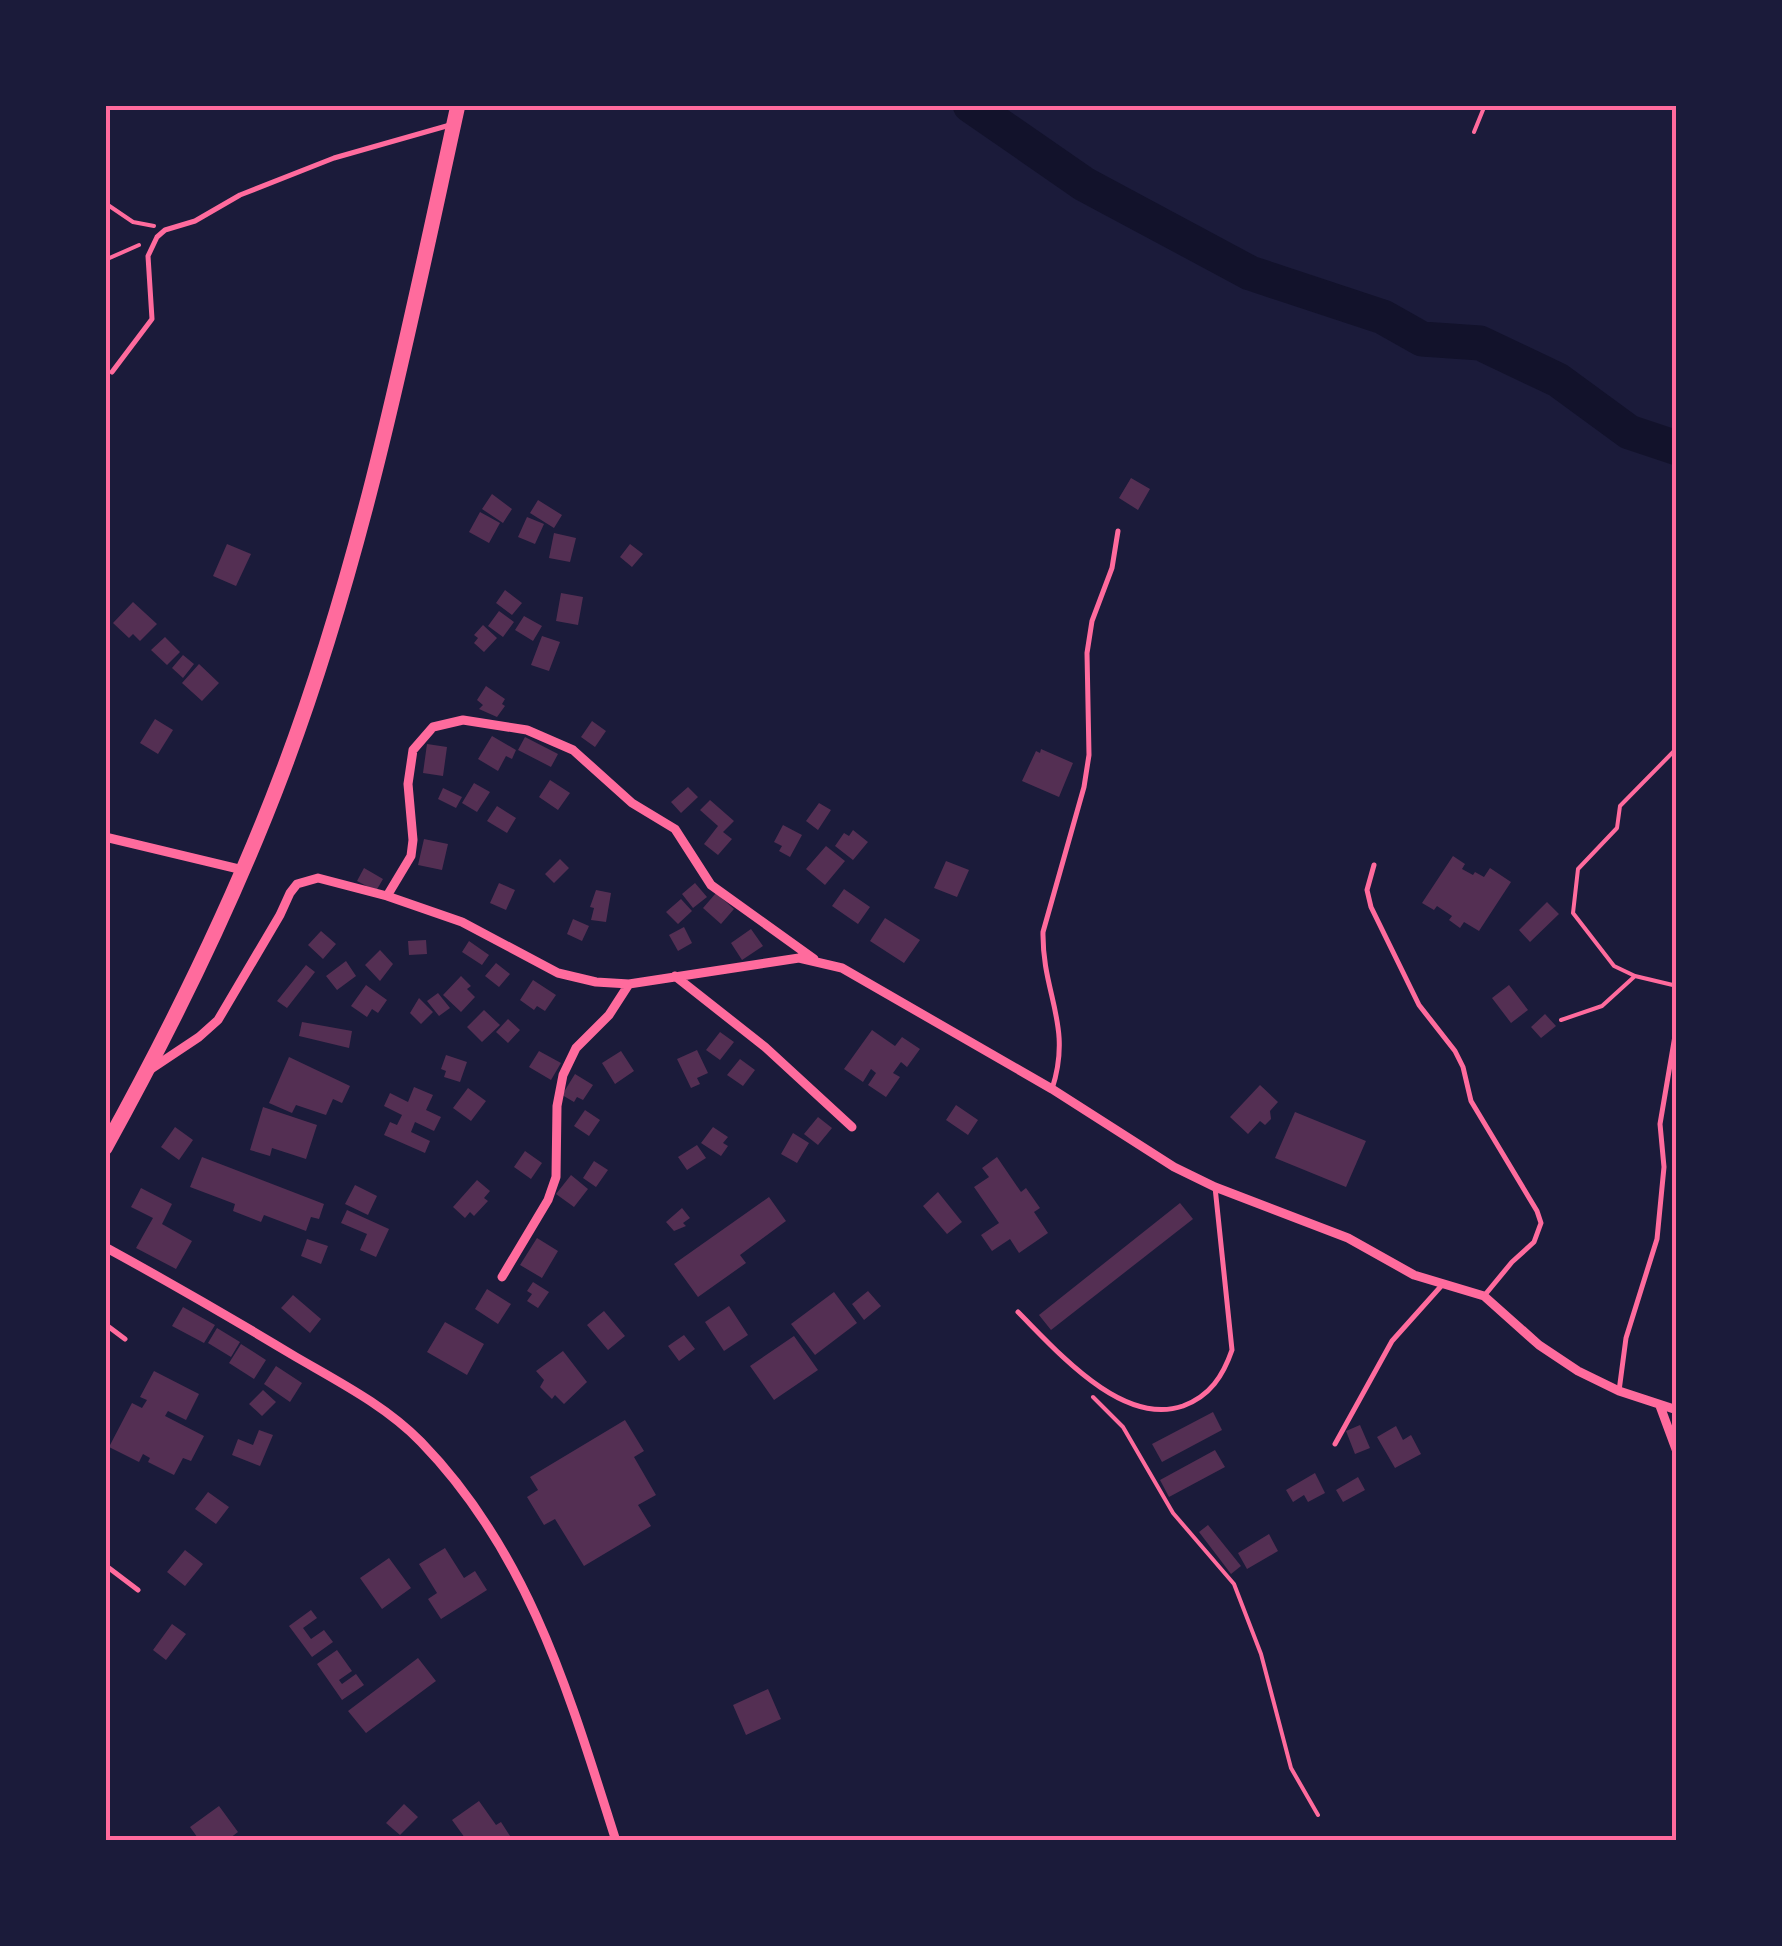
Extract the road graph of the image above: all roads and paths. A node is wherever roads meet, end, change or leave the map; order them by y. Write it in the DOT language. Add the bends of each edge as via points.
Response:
graph roads {
  1 [pos="458,105"];
  2 [pos="1484,105"];
  3 [pos="454,124"];
  4 [pos="1474,132"];
  5 [pos="105,203"];
  6 [pos="176,225"];
  7 [pos="157,236"];
  8 [pos="105,260"];
  9 [pos="112,372"];
  10 [pos="1118,531"];
  11 [pos="1677,748"];
  12 [pos="105,836"];
  13 [pos="1374,865"];
  14 [pos="243,870"];
  15 [pos="387,896"];
  16 [pos="816,960"];
  17 [pos="675,976"];
  18 [pos="1635,976"];
  19 [pos="629,984"];
  20 [pos="1677,986"];
  21 [pos="1560,1020"];
  22 [pos="1677,1024"];
  23 [pos="148,1070"];
  24 [pos="1052,1089"];
  25 [pos="852,1127"];
  26 [pos="105,1148"];
  27 [pos="1215,1187"];
  28 [pos="105,1247"];
  29 [pos="502,1277"];
  30 [pos="1444,1284"];
  31 [pos="1484,1296"];
  32 [pos="1018,1312"];
  33 [pos="105,1324"];
  34 [pos="126,1338"];
  35 [pos="1078,1371"];
  36 [pos="1619,1391"];
  37 [pos="1660,1406"];
  38 [pos="1677,1410"];
  39 [pos="1335,1444"];
  40 [pos="1677,1452"];
  41 [pos="105,1565"];
  42 [pos="138,1590"];
  43 [pos="1318,1815"];
  44 [pos="616,1841"];
  1 -- 3 [label="highway"];
  2 -- 4 [label="path"];
  3 -- 6 [label="lane" via="334,158"];
  3 -- 14 [label="highway" via="360,528 284,770"];
  5 -- 6 [label="path" via="133,222"];
  6 -- 7 [label="lane"];
  7 -- 8 [label="path"];
  7 -- 9 [label="lane" via="147,267 152,319"];
  10 -- 24 [label="lane" via="1087,653 1084,787 1042,932 1062,1041"];
  11 -- 18 [label="path" via="1620,806 1617,828 1578,869 1573,913 1614,966"];
  12 -- 14 [label="street"];
  13 -- 31 [label="lane" via="1367,890 1371,907 1419,1005 1463,1068 1471,1100 1538,1211 1534,1242"];
  14 -- 23 [label="highway"];
  15 -- 16 [label="street" via="414,840 408,784 413,750 432,727 463,720 527,730 573,750 632,803 675,829 700,873 726,897"];
  15 -- 19 [label="street" via="462,922 558,973"];
  15 -- 23 [label="street" via="318,878 297,884 218,1020"];
  16 -- 17 [label="street"];
  16 -- 24 [label="street" via="842,968"];
  17 -- 19 [label="street"];
  17 -- 25 [label="street"];
  18 -- 20 [label="path"];
  18 -- 21 [label="path" via="1602,1006"];
  19 -- 29 [label="street" via="576,1048 563,1075 556,1177"];
  22 -- 36 [label="lane" via="1660,1124 1664,1167 1657,1239 1626,1338"];
  23 -- 26 [label="highway"];
  24 -- 27 [label="street" via="1150,1154"];
  27 -- 30 [label="street"];
  27 -- 35 [label="lane" via="1232,1350 1212,1388 1168,1411 1142,1408"];
  28 -- 44 [label="street" via="372,1401 420,1440 482,1517 533,1605"];
  30 -- 31 [label="street"];
  30 -- 39 [label="lane" via="1392,1341"];
  31 -- 36 [label="street" via="1539,1345"];
  32 -- 35 [label="lane"];
  33 -- 34 [label="lane"];
  35 -- 43 [label="path" via="1097,1404 1134,1441 1173,1512 1234,1584 1262,1654 1291,1768"];
  36 -- 37 [label="street"];
  37 -- 38 [label="street"];
  37 -- 40 [label="street"];
  41 -- 42 [label="lane"];
}
